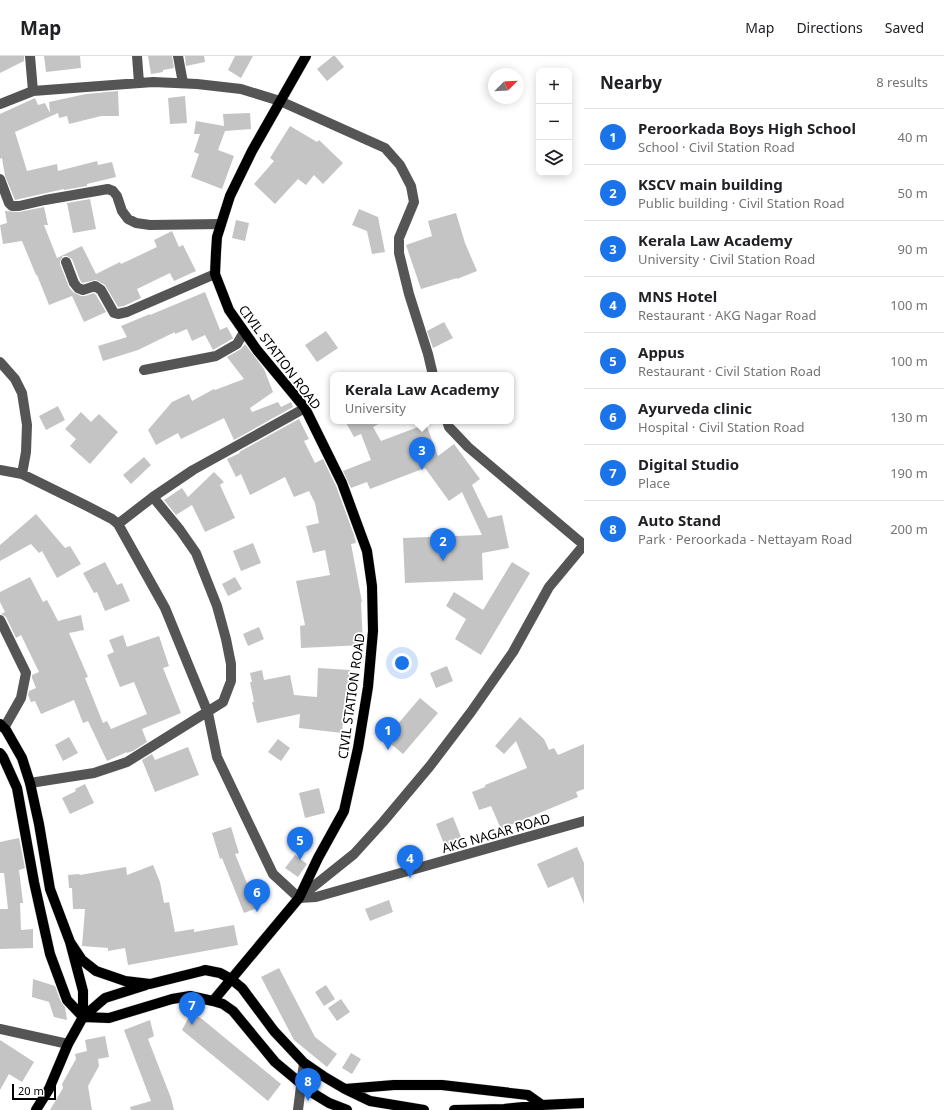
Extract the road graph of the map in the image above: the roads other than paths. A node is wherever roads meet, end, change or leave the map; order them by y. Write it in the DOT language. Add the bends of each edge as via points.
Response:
graph roads {
  1 [pos="30,56"];
  2 [pos="138,56"];
  3 [pos="178,56"];
  4 [pos="306,56"];
  5 [pos="139,83"];
  6 [pos="183,83"];
  7 [pos="33,91"];
  8 [pos="280,101"];
  9 [pos="0,104"];
  10 [pos="0,179"];
  11 [pos="221,224"];
  12 [pos="66,262"];
  13 [pos="215,274"];
  14 [pos="244,332"];
  15 [pos="0,362"];
  16 [pos="144,370"];
  17 [pos="432,372"];
  18 [pos="305,408"];
  19 [pos="448,424"];
  20 [pos="0,470"];
  21 [pos="22,474"];
  22 [pos="153,497"];
  23 [pos="118,524"];
  24 [pos="584,545"];
  25 [pos="0,620"];
  26 [pos="208,712"];
  27 [pos="2,726"];
  28 [pos="0,753"];
  29 [pos="30,783"];
  30 [pos="583,823"];
  31 [pos="39,824"];
  32 [pos="26,830"];
  33 [pos="299,898"];
  34 [pos="70,942"];
  35 [pos="231,979"];
  36 [pos="150,984"];
  37 [pos="213,1001"];
  38 [pos="83,1017"];
  39 [pos="0,1030"];
  40 [pos="68,1044"];
  41 [pos="304,1063"];
  42 [pos="301,1083"];
  43 [pos="345,1089"];
  44 [pos="584,1103"];
  45 [pos="541,1107"];
  46 [pos="36,1110"];
  47 [pos="298,1110"];
  48 [pos="347,1110"];
  49 [pos="424,1110"];
  50 [pos="454,1110"];
  1 -- 7 [label="street"];
  2 -- 5 [label="street"];
  3 -- 6 [label="street"];
  4 -- 8 [label="main road, CIVIL STATION ROAD"];
  5 -- 6 [label="street"];
  5 -- 7 [label="street"];
  6 -- 8 [label="street" via="241,89"];
  7 -- 9 [label="street"];
  8 -- 11 [label="main road, CIVIL STATION ROAD" via="230,196"];
  8 -- 17 [label="street" via="385,148 400,164 411,186 414,202 399,238 399,253"];
  10 -- 11 [label="street" via="8,204 12,206 108,189 118,196 122,211 128,219 136,223"];
  11 -- 13 [label="main road, CIVIL STATION ROAD" via="217,237"];
  12 -- 13 [label="street" via="78,288 83,290 95,286 101,290 114,313 118,314"];
  13 -- 14 [label="main road, CIVIL STATION ROAD" via="229,310"];
  14 -- 16 [label="street" via="237,344 216,356"];
  14 -- 18 [label="main road, CIVIL STATION ROAD"];
  15 -- 21 [label="street" via="15,379 22,393 27,425"];
  18 -- 22 [label="street" via="193,470"];
  18 -- 33 [label="main road, CIVIL STATION ROAD" via="342,483 367,551 374,631 358,748 344,811"];
  19 -- 24 [label="street" via="468,447"];
  20 -- 21 [label="street"];
  21 -- 23 [label="street"];
  22 -- 23 [label="street"];
  22 -- 26 [label="street" via="196,553 217,606 226,639 231,664 231,681 223,702"];
  23 -- 26 [label="street" via="165,608"];
  24 -- 33 [label="street" via="549,587 513,652 430,766 354,854"];
  25 -- 27 [label="street" via="26,673 21,698"];
  26 -- 29 [label="street" via="127,762 94,773"];
  26 -- 33 [label="street" via="217,757 270,868 273,874"];
  27 -- 29 [label="main road" via="22,758"];
  28 -- 32 [label="main road" via="17,788"];
  29 -- 31 [label="main road"];
  30 -- 33 [label="street, AKG NAGAR ROAD" via="316,897"];
  31 -- 32 [label="main road"];
  31 -- 34 [label="main road" via="50,889"];
  32 -- 38 [label="main road" via="34,882 50,954 67,1000"];
  33 -- 35 [label="main road, CIVIL STATION ROAD"];
  34 -- 36 [label="main road" via="82,960 96,971"];
  34 -- 38 [label="main road" via="83,991"];
  35 -- 36 [label="main road" via="220,973 205,970"];
  35 -- 37 [label="main road, CIVIL STATION ROAD"];
  35 -- 41 [label="main road" via="242,988 274,1030"];
  36 -- 38 [label="main road" via="105,998"];
  37 -- 38 [label="main road" via="190,996 109,1018"];
  37 -- 42 [label="main road" via="233,1011 275,1062"];
  38 -- 40 [label="main road"];
  39 -- 40 [label="street"];
  40 -- 46 [label="main road" via="49,1089"];
  41 -- 42 [label="street"];
  41 -- 43 [label="main road"];
  42 -- 47 [label="street"];
  42 -- 48 [label="main road" via="329,1103"];
  43 -- 45 [label="main road" via="442,1084 528,1095"];
  43 -- 49 [label="main road" via="370,1101"];
  44 -- 45 [label="main road"];
  45 -- 50 [label="main road"];
}
